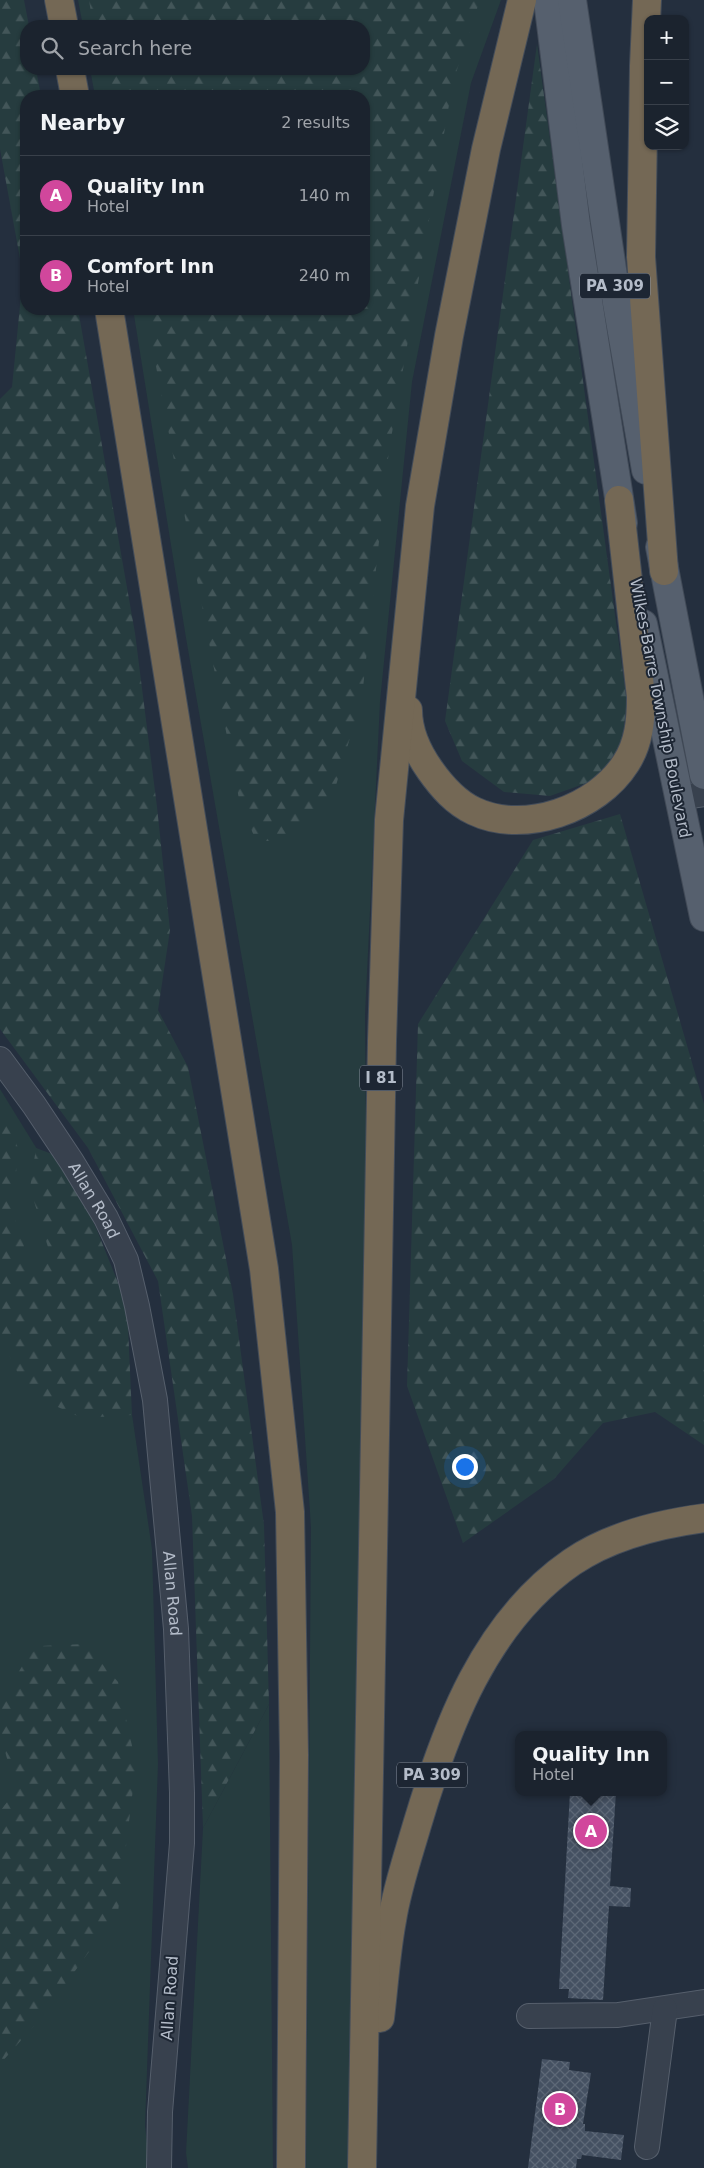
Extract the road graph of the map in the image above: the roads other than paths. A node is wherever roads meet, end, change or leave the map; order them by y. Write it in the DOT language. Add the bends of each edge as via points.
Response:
graph roads {
  1 [pos="59,0"];
  2 [pos="522,0"];
  3 [pos="548,0"];
  4 [pos="572,0"];
  5 [pos="647,0"];
  6 [pos="63,20"];
  7 [pos="71,75"];
  8 [pos="74,90"];
  9 [pos="110,315"];
  10 [pos="619,500"];
  11 [pos="664,571"];
  12 [pos="406,643"];
  13 [pos="704,775"];
  14 [pos="691,796"];
  15 [pos="704,917"];
  16 [pos="0,1060"];
  17 [pos="704,1518"];
  18 [pos="704,2002"];
  19 [pos="664,2009"];
  20 [pos="529,2016"];
  21 [pos="647,2147"];
  22 [pos="159,2168"];
  23 [pos="291,2168"];
  24 [pos="362,2168"];
  1 -- 6 [label="highway"];
  2 -- 12 [label="highway, I 81" via="486,149 449,336 420,506"];
  3 -- 10 [label="main road, PA 309" via="576,225"];
  4 -- 11 [label="main road, PA 309" via="617,303"];
  5 -- 11 [label="highway" via="641,257"];
  7 -- 8 [label="highway"];
  9 -- 23 [label="highway" via="264,1269 290,1512 294,1755"];
  10 -- 12 [label="highway" via="641,720 636,743 626,763 596,796 558,815 536,818 497,818 475,812 458,802 420,756 414,739 408,713"];
  10 -- 14 [label="main road, Wilkes-Barre Township Boulevard"];
  11 -- 13 [label="main road, Wilkes-Barre Township Boulevard / PA 309"];
  12 -- 24 [label="highway, I 81" via="389,820 382,1032"];
  14 -- 15 [label="main road, Wilkes-Barre Township Boulevard"];
  16 -- 22 [label="lane, Allan Road" via="72,1162 106,1218 126,1260 155,1400 176,1629 182,1793 182,1842 160,2112"];
  17 -- 24 [label="highway, PA 309" via="658,1526 603,1545 573,1562 512,1617 474,1675 433,1771 392,1919"];
  18 -- 19 [label="lane"];
  19 -- 20 [label="lane" via="618,2016"];
  19 -- 21 [label="lane"];
}
